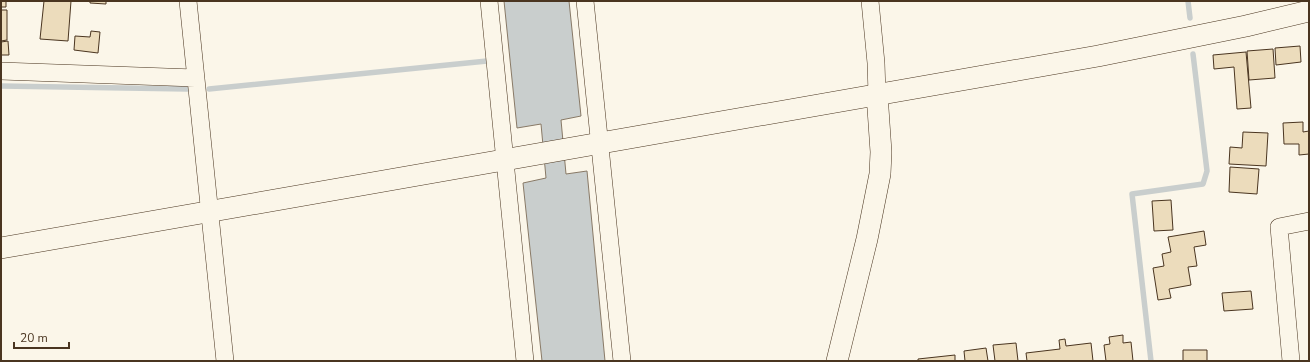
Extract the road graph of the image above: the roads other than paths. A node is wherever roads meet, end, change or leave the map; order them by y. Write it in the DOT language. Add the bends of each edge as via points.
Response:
graph roads {
  1 [pos="188,1"];
  2 [pos="489,1"];
  3 [pos="584,1"];
  4 [pos="870,1"];
  5 [pos="1309,11"];
  6 [pos="1,72"];
  7 [pos="195,78"];
  8 [pos="877,94"];
  9 [pos="599,144"];
  10 [pos="505,160"];
  11 [pos="210,212"];
  12 [pos="1309,221"];
  13 [pos="1,248"];
  14 [pos="225,361"];
  15 [pos="525,361"];
  16 [pos="622,361"];
  17 [pos="837,361"];
  18 [pos="1292,361"];
  1 -- 7 [label="street"];
  2 -- 10 [label="street"];
  3 -- 9 [label="street"];
  4 -- 8 [label="street"];
  5 -- 8 [label="street" via="1098,56"];
  6 -- 7 [label="street"];
  7 -- 11 [label="street"];
  8 -- 9 [label="street"];
  8 -- 17 [label="street" via="880,174 868,239"];
  9 -- 10 [label="street"];
  9 -- 16 [label="street"];
  10 -- 11 [label="street"];
  10 -- 15 [label="street"];
  11 -- 13 [label="street"];
  11 -- 14 [label="street"];
  12 -- 18 [label="street" via="1279,227"];
}
